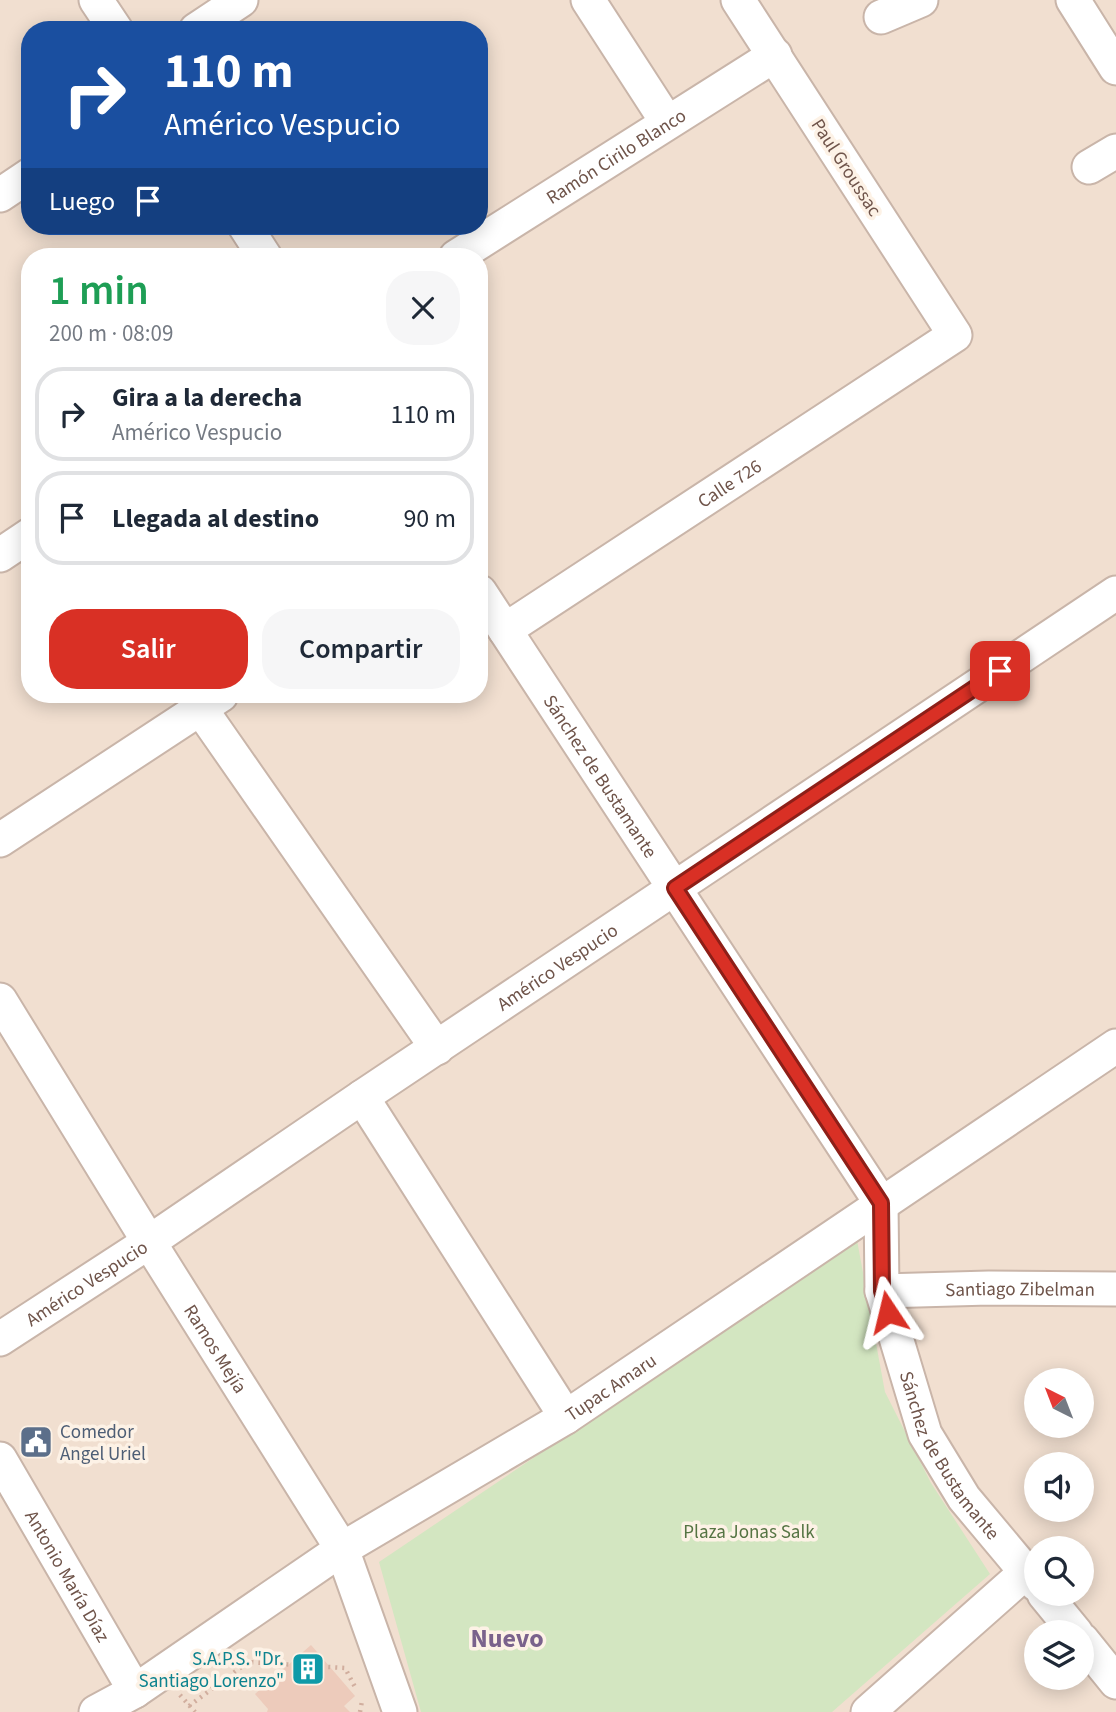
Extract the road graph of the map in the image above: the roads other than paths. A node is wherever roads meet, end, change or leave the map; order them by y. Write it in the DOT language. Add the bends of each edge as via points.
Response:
graph roads {
  1 [pos="96,0"];
  2 [pos="241,0"];
  3 [pos="588,0"];
  4 [pos="738,0"];
  5 [pos="921,0"];
  6 [pos="1073,0"];
  7 [pos="881,18"];
  8 [pos="110,21"];
  9 [pos="210,21"];
  10 [pos="775,55"];
  11 [pos="1116,68"];
  12 [pos="667,122"];
  13 [pos="21,181"];
  14 [pos="0,195"];
  15 [pos="470,248"];
  16 [pos="955,335"];
  17 [pos="21,541"];
  18 [pos="0,555"];
  19 [pos="1116,593"];
  20 [pos="488,604"];
  21 [pos="505,630"];
  22 [pos="208,703"];
  23 [pos="211,703"];
  24 [pos="0,840"];
  25 [pos="675,888"];
  26 [pos="0,1000"];
  27 [pos="1116,1046"];
  28 [pos="437,1048"];
  29 [pos="362,1097"];
  30 [pos="881,1203"];
  31 [pos="149,1242"];
  32 [pos="1116,1289"];
  33 [pos="882,1291"];
  34 [pos="0,1339"];
  35 [pos="566,1417"];
  36 [pos="0,1459"];
  37 [pos="342,1549"];
  38 [pos="1024,1571"];
  39 [pos="1024,1592"];
  40 [pos="1053,1606"];
  41 [pos="1065,1620"];
  42 [pos="1094,1655"];
  43 [pos="1116,1682"];
  44 [pos="135,1691"];
  45 [pos="96,1712"];
  46 [pos="400,1712"];
  47 [pos="868,1712"];
  1 -- 8 [label="street"];
  2 -- 9 [label="street"];
  3 -- 12 [label="street"];
  4 -- 10 [label="street, Paul Groussac"];
  5 -- 7 [label="street"];
  6 -- 11 [label="street"];
  10 -- 12 [label="street, Ramón Cirilo Blanco"];
  10 -- 16 [label="street, Paul Groussac"];
  12 -- 15 [label="street, Ramón Cirilo Blanco"];
  13 -- 14 [label="street"];
  16 -- 21 [label="street, Calle 726"];
  17 -- 18 [label="street"];
  19 -- 25 [label="street, Américo Vespucio"];
  20 -- 21 [label="street, Sánchez de Bustamante"];
  21 -- 25 [label="street, Sánchez de Bustamante"];
  22 -- 24 [label="street"];
  23 -- 28 [label="street"];
  25 -- 28 [label="street, Américo Vespucio"];
  25 -- 30 [label="street, Sánchez de Bustamante"];
  26 -- 31 [label="street, Ramos Mejía"];
  27 -- 30 [label="street, Tupac Amaru"];
  28 -- 29 [label="street, Américo Vespucio"];
  29 -- 31 [label="street, Américo Vespucio"];
  29 -- 35 [label="street"];
  30 -- 33 [label="street, Sánchez de Bustamante"];
  30 -- 35 [label="street, Tupac Amaru"];
  31 -- 34 [label="street, Américo Vespucio"];
  31 -- 37 [label="street, Ramos Mejía"];
  32 -- 33 [label="street, Santiago Zibelman"];
  33 -- 38 [label="street, Sánchez de Bustamante" via="925,1434 964,1498"];
  35 -- 37 [label="street, Tupac Amaru"];
  36 -- 44 [label="street, Antonio María Díaz"];
  37 -- 44 [label="street, Tupac Amaru"];
  37 -- 46 [label="street, Ramos Mejía"];
  39 -- 47 [label="street"];
  40 -- 41 [label="street, Sánchez de Bustamante"];
  42 -- 43 [label="street"];
  44 -- 45 [label="street, Tupac Amaru"];
}
